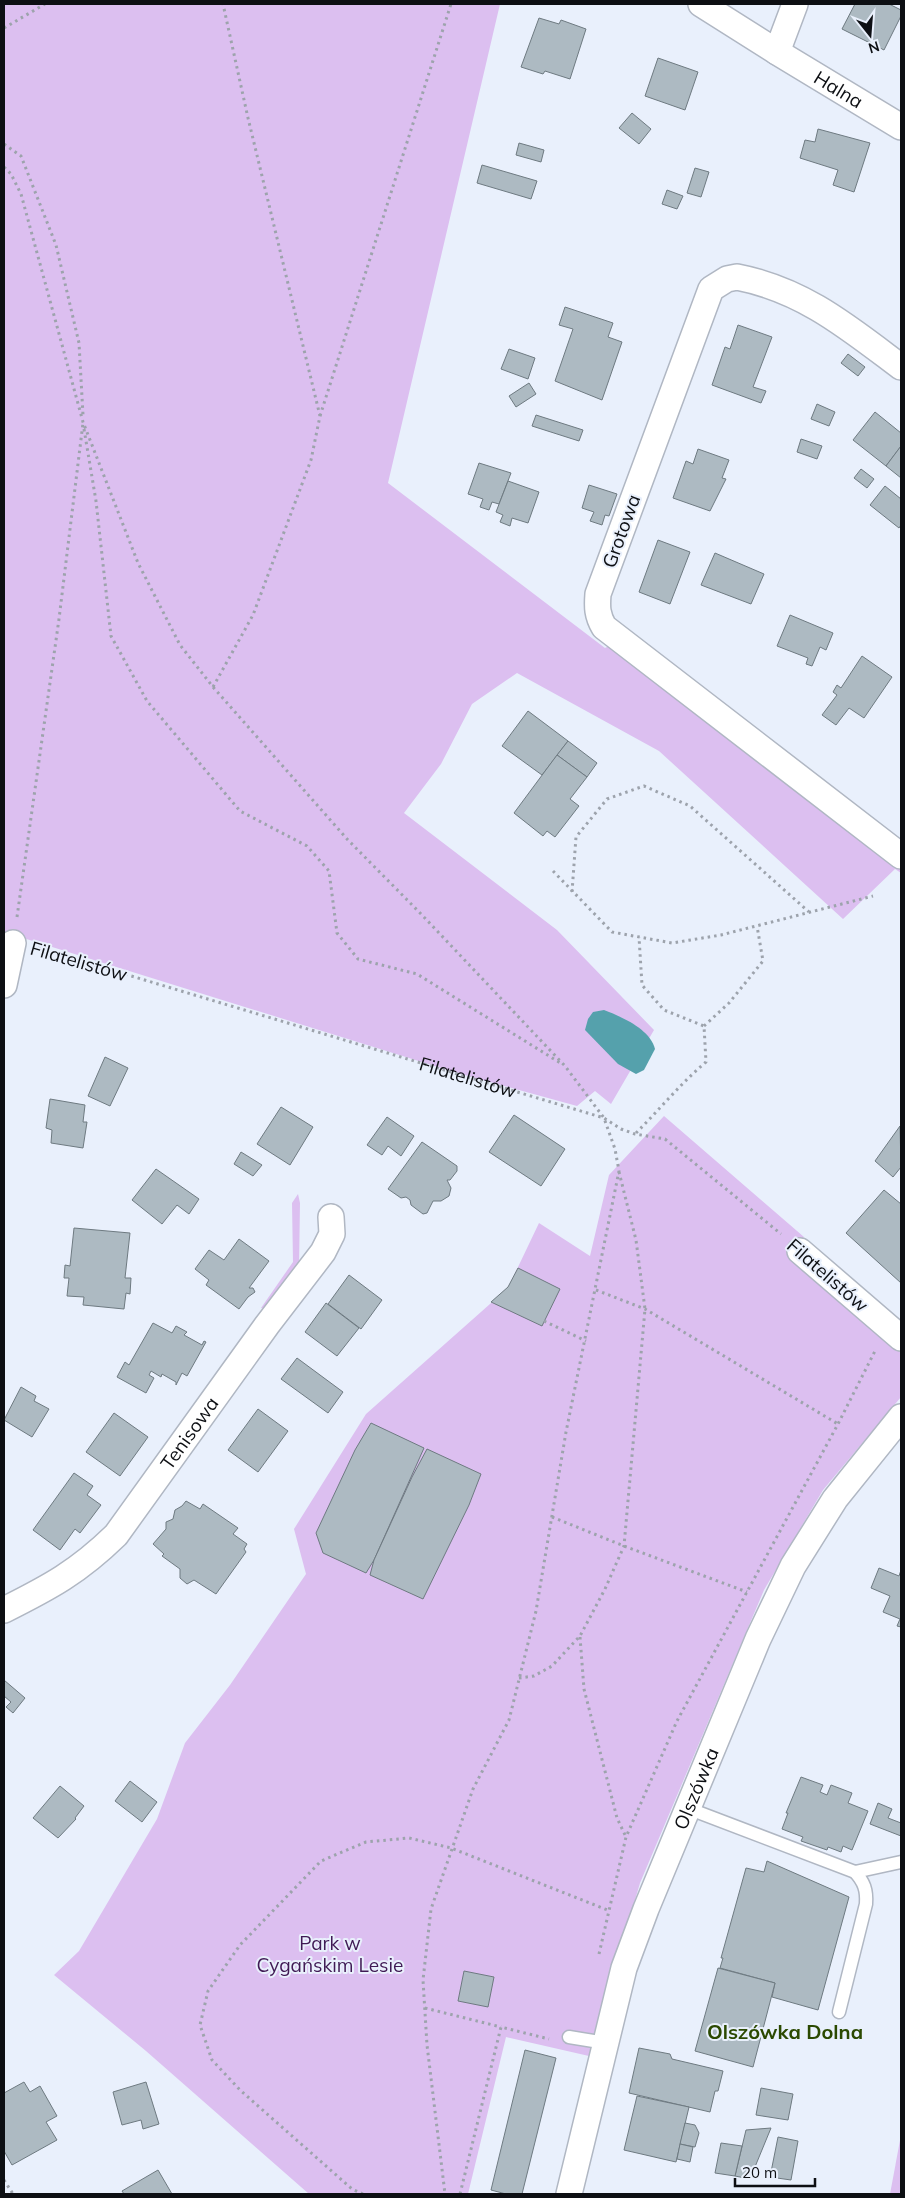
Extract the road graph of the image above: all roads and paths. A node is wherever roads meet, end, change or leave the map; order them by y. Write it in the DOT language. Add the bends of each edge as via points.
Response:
graph roads {
  1 [pos="45,4"];
  2 [pos="223,4"];
  3 [pos="451,4"];
  4 [pos="701,4"];
  5 [pos="795,4"];
  6 [pos="4,28"];
  7 [pos="777,52"];
  8 [pos="901,127"];
  9 [pos="4,144"];
  10 [pos="4,167"];
  11 [pos="901,367"];
  12 [pos="320,416"];
  13 [pos="83,422"];
  14 [pos="213,687"];
  15 [pos="901,856"];
  16 [pos="553,871"];
  17 [pos="572,892"];
  18 [pos="873,896"];
  19 [pos="810,912"];
  20 [pos="757,926"];
  21 [pos="639,937"];
  22 [pos="13,943"];
  23 [pos="4,985"];
  24 [pos="704,1026"];
  25 [pos="564,1066"];
  26 [pos="604,1118"];
  27 [pos="635,1134"];
  28 [pos="619,1171"];
  29 [pos="331,1217"];
  30 [pos="800,1251"];
  31 [pos="596,1290"];
  32 [pos="645,1309"];
  33 [pos="544,1321"];
  34 [pos="901,1338"];
  35 [pos="586,1341"];
  36 [pos="901,1417"];
  37 [pos="838,1424"];
  38 [pos="552,1517"];
  39 [pos="624,1546"];
  40 [pos="747,1592"];
  41 [pos="4,1610"];
  42 [pos="580,1636"];
  43 [pos="519,1678"];
  44 [pos="687,1808"];
  45 [pos="626,1837"];
  46 [pos="451,1848"];
  47 [pos="901,1862"];
  48 [pos="855,1872"];
  49 [pos="610,1911"];
  50 [pos="425,2008"];
  51 [pos="839,2012"];
  52 [pos="500,2027"];
  53 [pos="564,2039"];
  54 [pos="606,2043"];
  55 [pos="4,2180"];
  56 [pos="12,2194"];
  57 [pos="363,2194"];
  58 [pos="445,2194"];
  59 [pos="460,2194"];
  60 [pos="569,2194"];
  1 -- 6 [label="path"];
  2 -- 12 [label="path"];
  3 -- 12 [label="path"];
  4 -- 7 [label="street, Halna"];
  5 -- 7 [label="street"];
  7 -- 8 [label="street, Halna"];
  9 -- 13 [label="path" via="22,156 56,245 78,343"];
  10 -- 13 [label="path" via="21,194"];
  11 -- 15 [label="street, Grotowa" via="835,317 803,300 737,277 710,289 598,594 597,608 604,627"];
  12 -- 14 [label="path" via="311,460 253,615"];
  13 -- 14 [label="path" via="138,563 180,645"];
  13 -- 22 [label="path"];
  13 -- 25 [label="path" via="112,636 147,700 240,811 308,846 329,871 337,933 358,959 416,974"];
  14 -- 25 [label="path" via="348,840"];
  16 -- 17 [label="path"];
  17 -- 19 [label="path" via="576,837 607,799 644,786 690,806"];
  17 -- 21 [label="path" via="612,932"];
  18 -- 19 [label="path"];
  19 -- 20 [label="path"];
  20 -- 21 [label="path" via="672,943"];
  20 -- 24 [label="path" via="763,961 729,1003"];
  21 -- 24 [label="path" via="642,985 664,1010"];
  22 -- 23 [label="street, Filatelistów"];
  22 -- 26 [label="path, Filatelistów"];
  24 -- 27 [label="path" via="706,1062"];
  25 -- 26 [label="path"];
  26 -- 27 [label="path, Filatelistów"];
  26 -- 28 [label="path"];
  27 -- 30 [label="path, Filatelistów" via="665,1139"];
  28 -- 31 [label="path"];
  28 -- 32 [label="path" via="636,1240"];
  29 -- 41 [label="street, Tenisowa" via="332,1234 323,1252 116,1535 89,1561 54,1586"];
  30 -- 34 [label="street, Filatelistów"];
  31 -- 32 [label="path"];
  31 -- 35 [label="path"];
  32 -- 37 [label="path"];
  32 -- 39 [label="path"];
  33 -- 35 [label="path"];
  35 -- 38 [label="path"];
  36 -- 44 [label="street, Olszówka" via="835,1499 793,1566 758,1639"];
  38 -- 39 [label="path"];
  38 -- 43 [label="path" via="536,1611"];
  39 -- 40 [label="path"];
  39 -- 42 [label="path"];
  42 -- 43 [label="path" via="552,1666 534,1676"];
  42 -- 45 [label="path" via="584,1689 617,1818"];
  43 -- 46 [label="path" via="509,1720 473,1789"];
  44 -- 48 [label="lane"];
  44 -- 54 [label="street, Olszówka" via="624,1968"];
  46 -- 49 [label="path"];
  46 -- 50 [label="path" via="432,1909 423,1980"];
  46 -- 57 [label="path" via="409,1838 366,1842 321,1861 240,1945 208,1991 200,2025 212,2060 262,2110 352,2189"];
  47 -- 48 [label="lane"];
  48 -- 51 [label="lane" via="863,1881 866,1904"];
  50 -- 52 [label="path"];
  50 -- 58 [label="path"];
  52 -- 53 [label="path"];
  52 -- 59 [label="path"];
  53 -- 54 [label="lane"];
  54 -- 60 [label="street, Olszówka"];
  55 -- 56 [label="path"];
}
